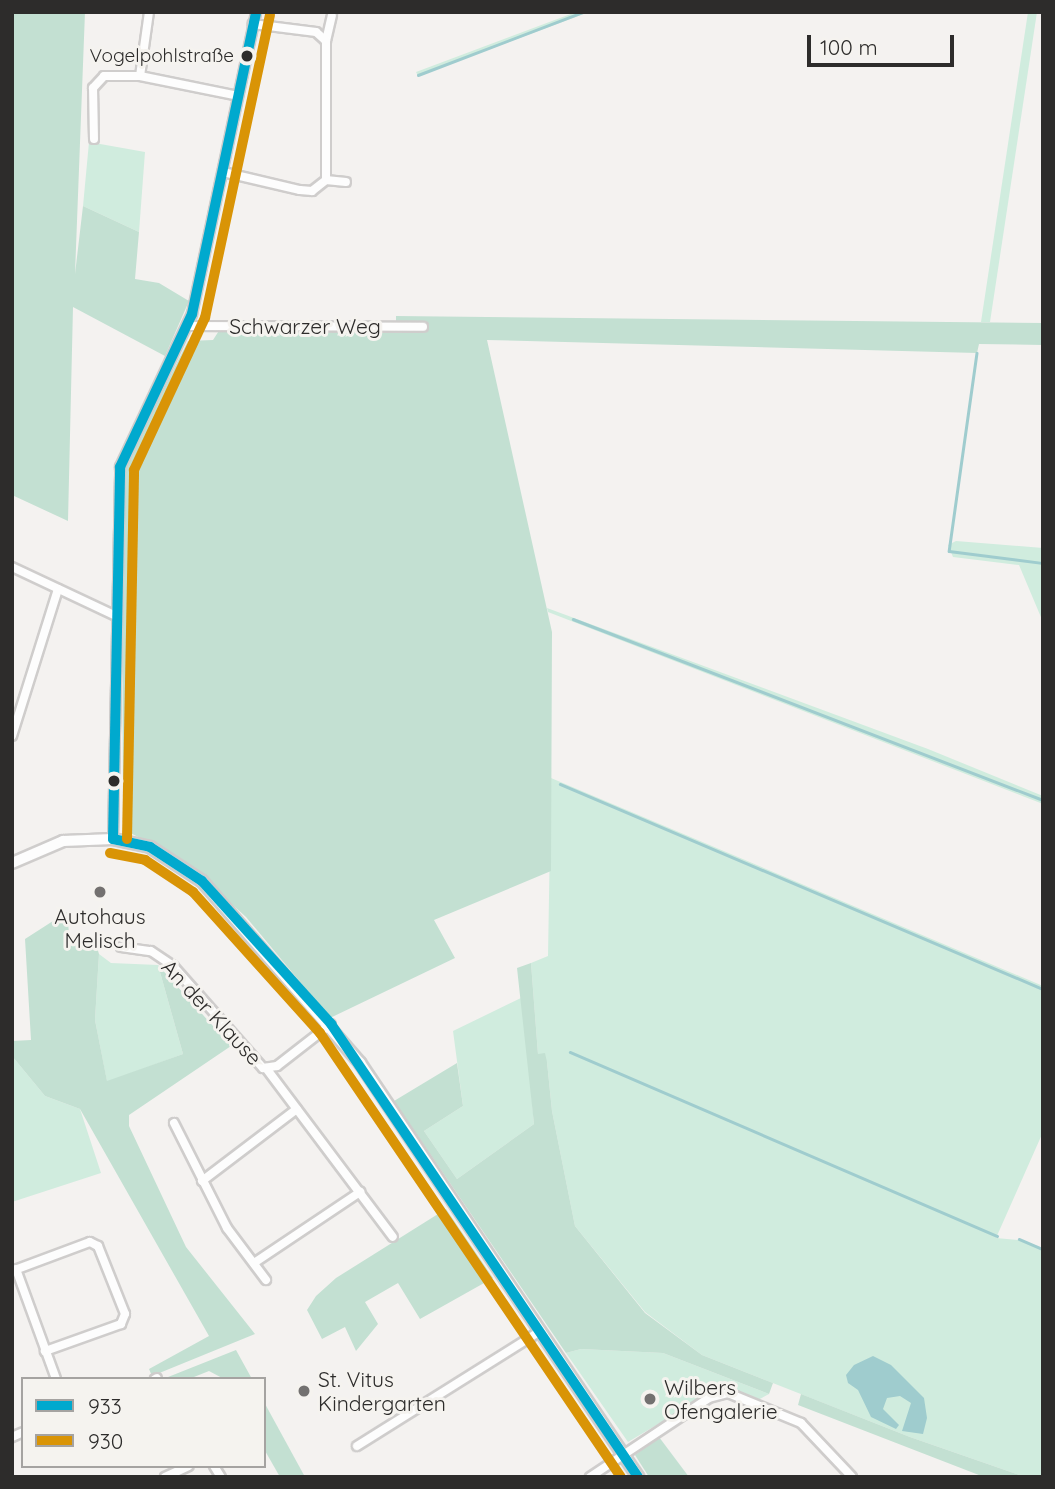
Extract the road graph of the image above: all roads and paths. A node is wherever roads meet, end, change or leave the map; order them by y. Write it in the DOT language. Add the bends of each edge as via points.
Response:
graph roads {
  1 [pos="149,12"];
  2 [pos="256,12"];
  3 [pos="332,16"];
  4 [pos="253,24"];
  5 [pos="326,41"];
  6 [pos="140,76"];
  7 [pos="238,96"];
  8 [pos="94,139"];
  9 [pos="223,172"];
  10 [pos="326,180"];
  11 [pos="346,182"];
  12 [pos="188,326"];
  13 [pos="423,327"];
  14 [pos="12,567"];
  15 [pos="58,589"];
  16 [pos="114,615"];
  17 [pos="12,736"];
  18 [pos="113,839"];
  19 [pos="12,863"];
  20 [pos="121,947"];
  21 [pos="331,1024"];
  22 [pos="266,1068"];
  23 [pos="297,1109"];
  24 [pos="174,1124"];
  25 [pos="202,1181"];
  26 [pos="359,1192"];
  27 [pos="393,1237"];
  28 [pos="254,1263"];
  29 [pos="14,1270"];
  30 [pos="266,1280"];
  31 [pos="540,1331"];
  32 [pos="45,1351"];
  33 [pos="55,1377"];
  34 [pos="357,1446"];
  35 [pos="622,1453"];
  36 [pos="185,1468"];
  37 [pos="165,1477"];
  38 [pos="590,1477"];
  39 [pos="638,1477"];
  40 [pos="852,1477"];
  1 -- 6 [label="street"];
  2 -- 4 [label="street"];
  3 -- 5 [label="street"];
  4 -- 5 [label="street" via="316,32"];
  4 -- 7 [label="street"];
  5 -- 10 [label="street"];
  6 -- 7 [label="street"];
  6 -- 8 [label="street" via="104,76 94,82"];
  7 -- 9 [label="street"];
  9 -- 10 [label="street" via="312,191"];
  9 -- 12 [label="street"];
  10 -- 11 [label="street"];
  12 -- 13 [label="street, Schwarzer Weg"];
  12 -- 16 [label="street" via="120,467"];
  14 -- 15 [label="street"];
  15 -- 16 [label="street"];
  15 -- 17 [label="street"];
  16 -- 18 [label="street"];
  18 -- 19 [label="street" via="63,841"];
  18 -- 21 [label="street" via="150,847 202,881"];
  20 -- 22 [label="street, An der Klause" via="151,951 173,966 255,1064"];
  21 -- 22 [label="street, An der Klause" via="277,1066"];
  21 -- 31 [label="street"];
  22 -- 23 [label="street"];
  23 -- 25 [label="street"];
  23 -- 26 [label="street"];
  24 -- 25 [label="street"];
  25 -- 28 [label="street"];
  26 -- 27 [label="street"];
  26 -- 28 [label="street"];
  28 -- 30 [label="street"];
  29 -- 32 [label="street"];
  29 -- 32 [label="street" via="90,1242 98,1246 125,1314 121,1324"];
  31 -- 34 [label="street"];
  31 -- 35 [label="street"];
  32 -- 33 [label="street"];
  35 -- 38 [label="street"];
  35 -- 39 [label="street"];
  35 -- 40 [label="street" via="709,1398 728,1393 801,1423"];
  36 -- 37 [label="street"];
}
